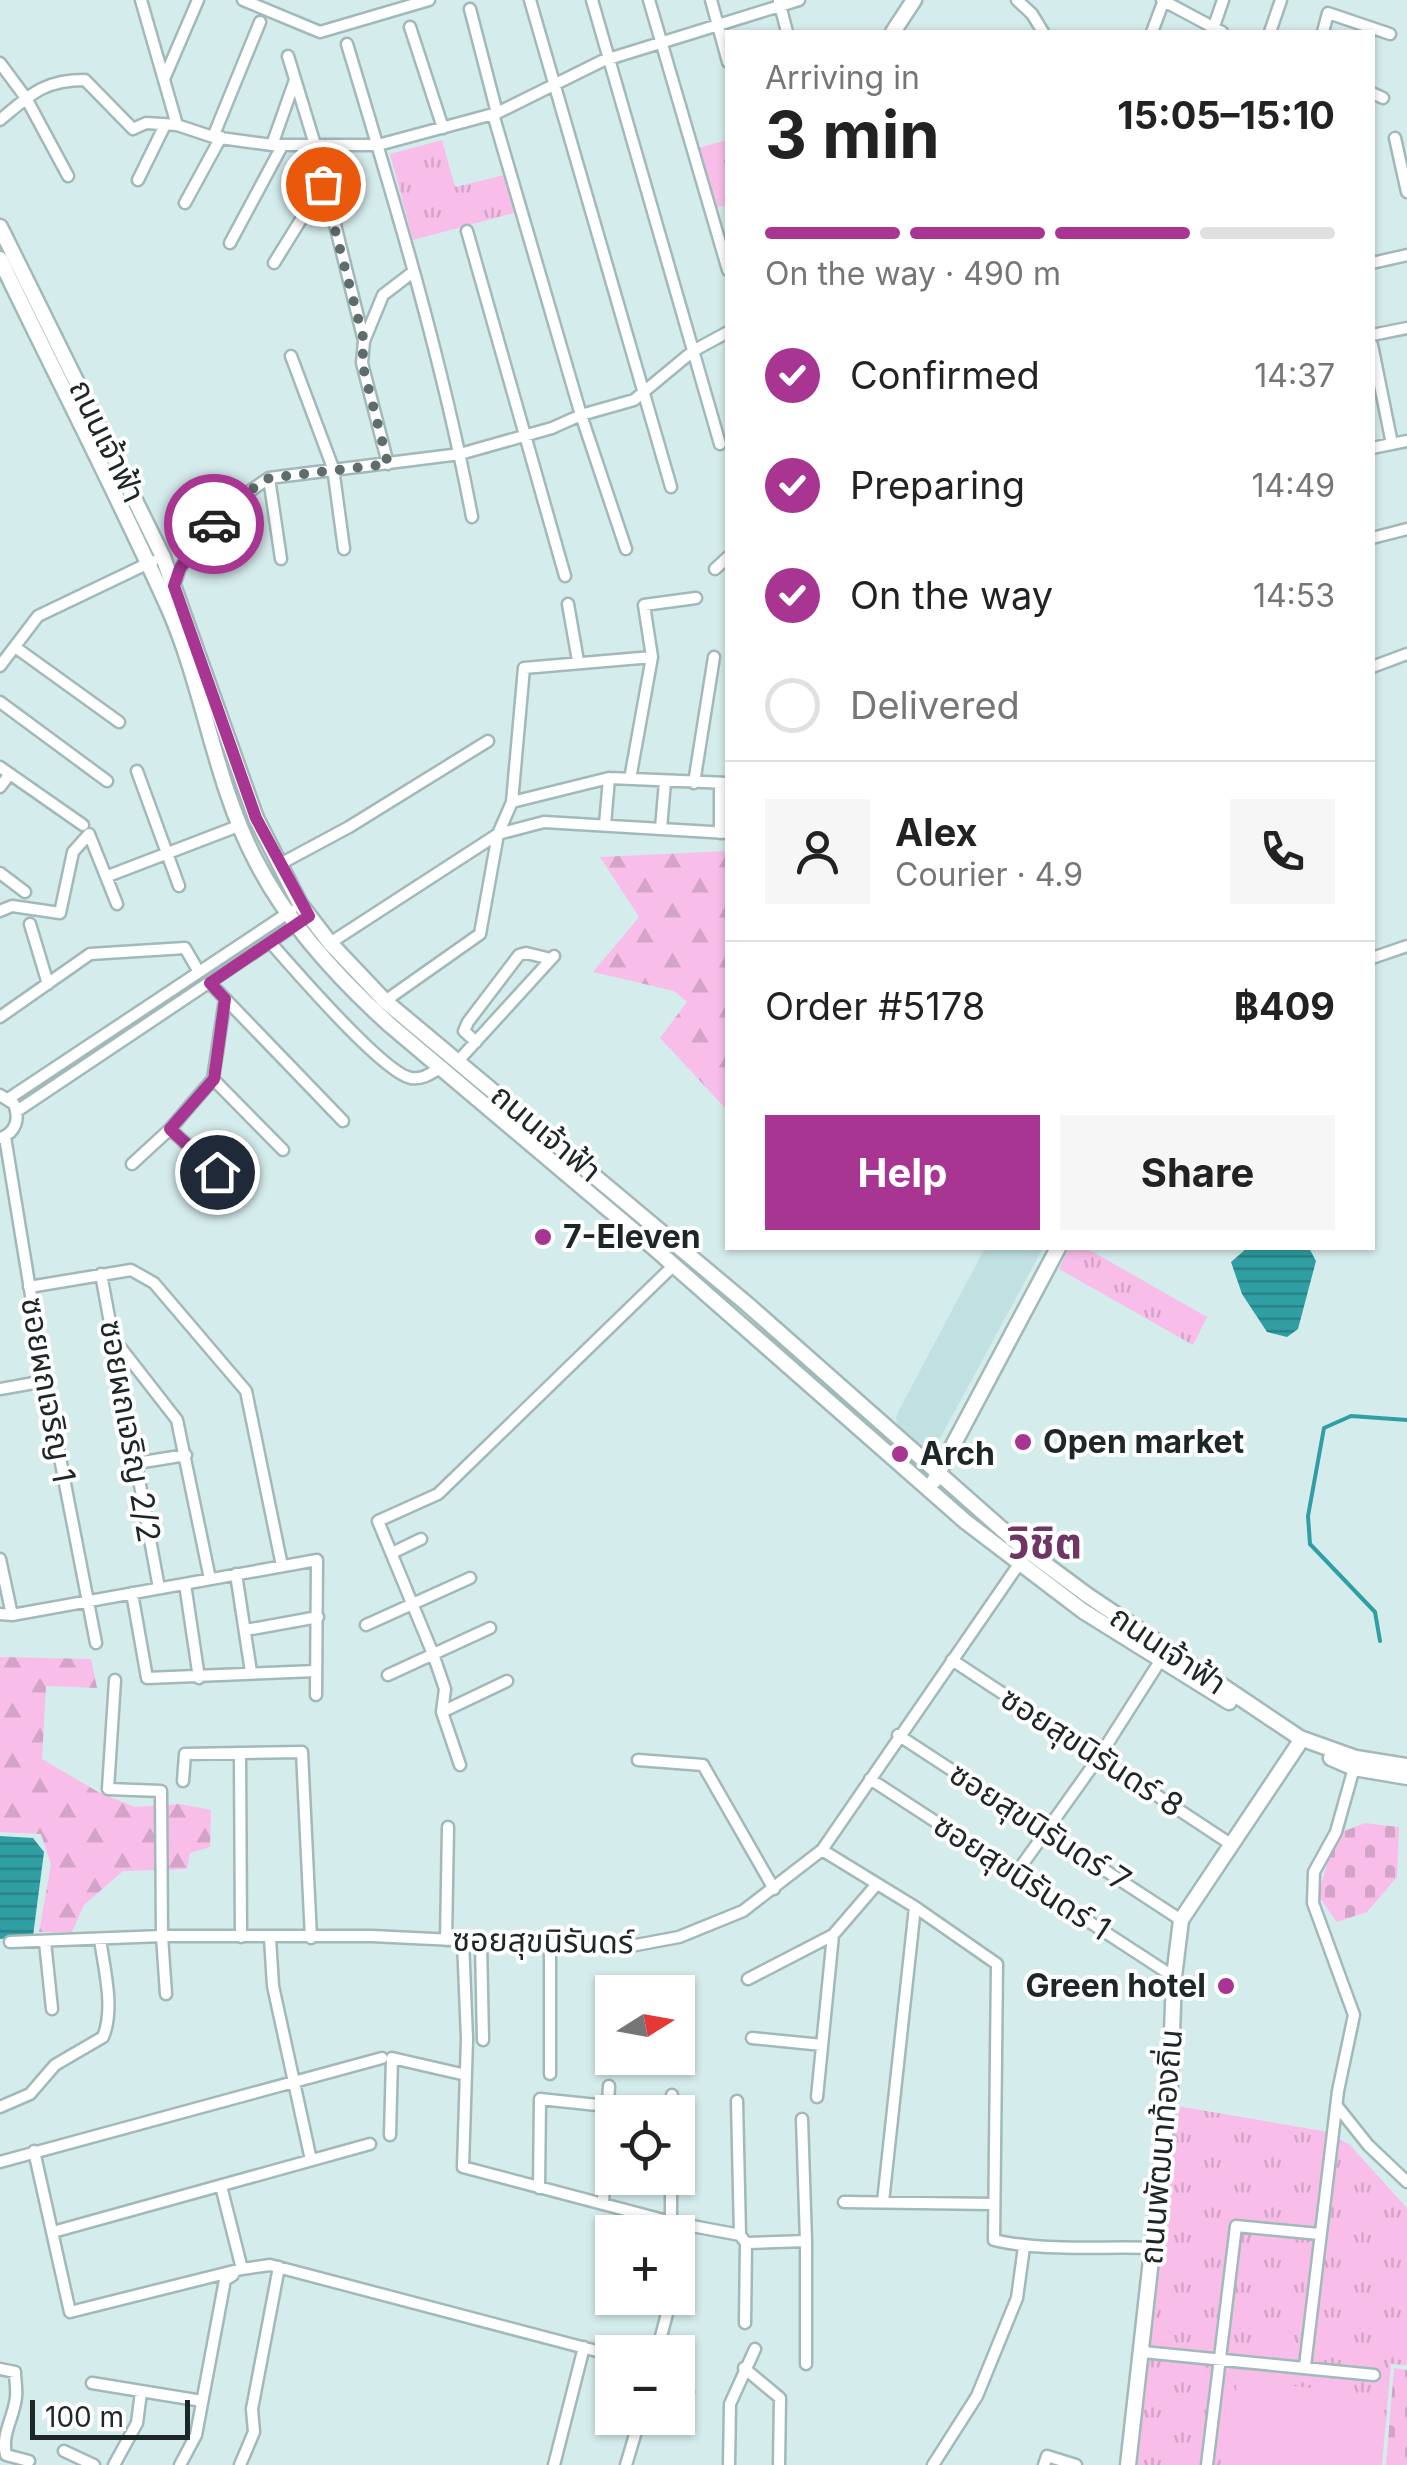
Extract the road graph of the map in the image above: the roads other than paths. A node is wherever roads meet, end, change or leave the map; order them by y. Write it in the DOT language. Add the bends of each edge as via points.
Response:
graph roads {
  1 [pos="142,0"];
  2 [pos="198,0"];
  3 [pos="243,0"];
  4 [pos="429,0"];
  5 [pos="530,0"];
  6 [pos="592,0"];
  7 [pos="649,0"];
  8 [pos="710,0"];
  9 [pos="799,0"];
  10 [pos="914,0"];
  11 [pos="1016,0"];
  12 [pos="1163,0"];
  13 [pos="1224,0"];
  14 [pos="1282,0"];
  15 [pos="779,2"];
  16 [pos="262,4"];
  17 [pos="470,9"];
  18 [pos="260,22"];
  19 [pos="718,24"];
  20 [pos="410,28"];
  21 [pos="787,30"];
  22 [pos="894,30"];
  23 [pos="1043,30"];
  24 [pos="1153,30"];
  25 [pos="1214,30"];
  26 [pos="1216,30"];
  27 [pos="1271,30"];
  28 [pos="1324,30"];
  29 [pos="1390,34"];
  30 [pos="661,42"];
  31 [pos="348,44"];
  32 [pos="725,51"];
  33 [pos="288,56"];
  34 [pos="608,59"];
  35 [pos="0,63"];
  36 [pos="295,79"];
  37 [pos="163,80"];
  38 [pos="554,84"];
  39 [pos="26,98"];
  40 [pos="495,113"];
  41 [pos="0,120"];
  42 [pos="171,125"];
  43 [pos="443,128"];
  44 [pos="217,137"];
  45 [pos="1395,138"];
  46 [pos="378,145"];
  47 [pos="277,146"];
  48 [pos="316,148"];
  49 [pos="68,176"];
  50 [pos="138,180"];
  51 [pos="323,184"];
  52 [pos="1406,184"];
  53 [pos="186,203"];
  54 [pos="0,227"];
  55 [pos="467,230"];
  56 [pos="230,243"];
  57 [pos="1407,256"];
  58 [pos="0,259"];
  59 [pos="725,260"];
  60 [pos="1375,262"];
  61 [pos="274,263"];
  62 [pos="413,272"];
  63 [pos="1407,328"];
  64 [pos="1375,333"];
  65 [pos="725,334"];
  66 [pos="364,341"];
  67 [pos="693,351"];
  68 [pos="291,356"];
  69 [pos="1375,361"];
  70 [pos="644,391"];
  71 [pos="581,415"];
  72 [pos="524,434"];
  73 [pos="1407,441"];
  74 [pos="720,444"];
  75 [pos="1392,444"];
  76 [pos="1375,447"];
  77 [pos="460,454"];
  78 [pos="388,464"];
  79 [pos="333,468"];
  80 [pos="269,478"];
  81 [pos="671,487"];
  82 [pos="472,517"];
  83 [pos="1407,529"];
  84 [pos="1375,537"];
  85 [pos="344,549"];
  86 [pos="626,549"];
  87 [pos="164,557"];
  88 [pos="281,559"];
  89 [pos="725,559"];
  90 [pos="147,564"];
  91 [pos="715,569"];
  92 [pos="565,576"];
  93 [pos="174,586"];
  94 [pos="696,598"];
  95 [pos="568,604"];
  96 [pos="15,646"];
  97 [pos="1407,654"];
  98 [pos="652,656"];
  99 [pos="714,657"];
  100 [pos="2,660"];
  101 [pos="578,661"];
  102 [pos="1375,666"];
  103 [pos="0,702"];
  104 [pos="120,722"];
  105 [pos="488,741"];
  106 [pos="136,770"];
  107 [pos="5,771"];
  108 [pos="608,778"];
  109 [pos="630,779"];
  110 [pos="108,781"];
  111 [pos="665,782"];
  112 [pos="694,783"];
  113 [pos="724,783"];
  114 [pos="0,786"];
  115 [pos="512,802"];
  116 [pos="83,824"];
  117 [pos="241,825"];
  118 [pos="605,826"];
  119 [pos="661,828"];
  120 [pos="724,833"];
  121 [pos="498,834"];
  122 [pos="167,853"];
  123 [pos="280,864"];
  124 [pos="0,872"];
  125 [pos="108,876"];
  126 [pos="180,886"];
  127 [pos="25,892"];
  128 [pos="118,904"];
  129 [pos="0,910"];
  130 [pos="298,914"];
  131 [pos="30,924"];
  132 [pos="270,942"];
  133 [pos="330,942"];
  134 [pos="1407,946"];
  135 [pos="1375,957"];
  136 [pos="199,972"];
  137 [pos="210,983"];
  138 [pos="48,984"];
  139 [pos="225,999"];
  140 [pos="385,1001"];
  141 [pos="0,1017"];
  142 [pos="476,1042"];
  143 [pos="459,1060"];
  144 [pos="440,1068"];
  145 [pos="214,1079"];
  146 [pos="4,1097"];
  147 [pos="16,1112"];
  148 [pos="343,1121"];
  149 [pos="170,1129"];
  150 [pos="2,1137"];
  151 [pos="283,1150"];
  152 [pos="132,1164"];
  153 [pos="217,1172"];
  154 [pos="1057,1250"];
  155 [pos="674,1265"];
  156 [pos="101,1274"];
  157 [pos="29,1288"];
  158 [pos="113,1338"];
  159 [pos="45,1380"];
  160 [pos="0,1388"];
  161 [pos="186,1455"];
  162 [pos="137,1464"];
  163 [pos="938,1474"];
  164 [pos="929,1492"];
  165 [pos="421,1539"];
  166 [pos="392,1553"];
  167 [pos="0,1558"];
  168 [pos="1019,1564"];
  169 [pos="282,1566"];
  170 [pos="236,1574"];
  171 [pos="470,1578"];
  172 [pos="210,1579"];
  173 [pos="184,1584"];
  174 [pos="158,1588"];
  175 [pos="132,1593"];
  176 [pos="88,1601"];
  177 [pos="414,1603"];
  178 [pos="6,1614"];
  179 [pos="318,1618"];
  180 [pos="366,1625"];
  181 [pos="490,1628"];
  182 [pos="246,1630"];
  183 [pos="96,1643"];
  184 [pos="433,1654"];
  185 [pos="952,1660"];
  186 [pos="1160,1661"];
  187 [pos="316,1671"];
  188 [pos="250,1672"];
  189 [pos="388,1675"];
  190 [pos="200,1678"];
  191 [pos="115,1680"];
  192 [pos="507,1682"];
  193 [pos="316,1695"];
  194 [pos="442,1712"];
  195 [pos="898,1735"];
  196 [pos="1298,1745"];
  197 [pos="240,1753"];
  198 [pos="1099,1756"];
  199 [pos="638,1760"];
  200 [pos="460,1765"];
  201 [pos="1407,1766"];
  202 [pos="1354,1768"];
  203 [pos="1407,1776"];
  204 [pos="870,1779"];
  205 [pos="183,1780"];
  206 [pos="448,1827"];
  207 [pos="1048,1830"];
  208 [pos="1232,1845"];
  209 [pos="822,1850"];
  210 [pos="1017,1872"];
  211 [pos="877,1884"];
  212 [pos="774,1889"];
  213 [pos="915,1907"];
  214 [pos="1180,1920"];
  215 [pos="162,1936"];
  216 [pos="833,1936"];
  217 [pos="241,1937"];
  218 [pos="270,1938"];
  219 [pos="310,1938"];
  220 [pos="100,1939"];
  221 [pos="446,1940"];
  222 [pos="463,1941"];
  223 [pos="10,1942"];
  224 [pos="45,1942"];
  225 [pos="481,1943"];
  226 [pos="550,1945"];
  227 [pos="1174,1977"];
  228 [pos="748,1979"];
  229 [pos="166,1994"];
  230 [pos="52,2009"];
  231 [pos="752,2038"];
  232 [pos="482,2040"];
  233 [pos="822,2045"];
  234 [pos="382,2058"];
  235 [pos="550,2074"];
  236 [pos="466,2075"];
  237 [pos="292,2081"];
  238 [pos="608,2086"];
  239 [pos="608,2095"];
  240 [pos="816,2098"];
  241 [pos="737,2101"];
  242 [pos="595,2105"];
  243 [pos="1336,2105"];
  244 [pos="0,2108"];
  245 [pos="802,2119"];
  246 [pos="390,2135"];
  247 [pos="370,2144"];
  248 [pos="34,2151"];
  249 [pos="311,2160"];
  250 [pos="0,2162"];
  251 [pos="1407,2182"];
  252 [pos="221,2186"];
  253 [pos="539,2188"];
  254 [pos="603,2195"];
  255 [pos="844,2202"];
  256 [pos="882,2202"];
  257 [pos="603,2203"];
  258 [pos="993,2204"];
  259 [pos="647,2215"];
  260 [pos="695,2228"];
  261 [pos="53,2232"];
  262 [pos="1319,2234"];
  263 [pos="743,2239"];
  264 [pos="806,2241"];
  265 [pos="1024,2247"];
  266 [pos="1152,2248"];
  267 [pos="279,2268"];
  268 [pos="242,2269"];
  269 [pos="745,2323"];
  270 [pos="584,2347"];
  271 [pos="756,2348"];
  272 [pos="595,2351"];
  273 [pos="1142,2352"];
  274 [pos="1221,2359"];
  275 [pos="806,2364"];
  276 [pos="1306,2366"];
  277 [pos="744,2368"];
  278 [pos="0,2370"];
  279 [pos="1374,2376"];
  280 [pos="92,2383"];
  281 [pos="140,2392"];
  282 [pos="202,2401"];
  283 [pos="2,2433"];
  284 [pos="635,2435"];
  285 [pos="64,2450"];
  286 [pos="29,2461"];
  287 [pos="94,2465"];
  288 [pos="114,2465"];
  289 [pos="180,2465"];
  290 [pos="240,2465"];
  291 [pos="554,2465"];
  292 [pos="626,2465"];
  293 [pos="729,2465"];
  294 [pos="779,2465"];
  295 [pos="933,2465"];
  296 [pos="1044,2465"];
  297 [pos="1076,2465"];
  298 [pos="1128,2465"];
  299 [pos="1207,2465"];
  1 -- 37 [label="street"];
  2 -- 37 [label="street"];
  3 -- 16 [label="street"];
  4 -- 16 [label="street" via="320,32"];
  5 -- 38 [label="street"];
  6 -- 34 [label="street"];
  7 -- 30 [label="street"];
  8 -- 19 [label="street"];
  9 -- 15 [label="street"];
  10 -- 22 [label="main road"];
  11 -- 23 [label="street"];
  12 -- 24 [label="street"];
  12 -- 25 [label="street"];
  13 -- 26 [label="street"];
  14 -- 27 [label="street"];
  15 -- 19 [label="street"];
  15 -- 21 [label="street"];
  17 -- 40 [label="street"];
  18 -- 44 [label="street"];
  19 -- 30 [label="street"];
  19 -- 32 [label="street"];
  20 -- 43 [label="street"];
  28 -- 29 [label="street" via="1328,13"];
  30 -- 34 [label="street"];
  30 -- 59 [label="street"];
  31 -- 46 [label="street"];
  33 -- 36 [label="street"];
  34 -- 38 [label="street"];
  34 -- 67 [label="street"];
  35 -- 39 [label="street"];
  36 -- 47 [label="street"];
  36 -- 48 [label="street"];
  37 -- 42 [label="street"];
  38 -- 40 [label="street"];
  38 -- 70 [label="street"];
  39 -- 41 [label="street"];
  39 -- 42 [label="street" via="60,80 85,80 133,128"];
  39 -- 49 [label="street"];
  40 -- 43 [label="street"];
  40 -- 71 [label="street"];
  42 -- 44 [label="street"];
  42 -- 50 [label="street"];
  43 -- 46 [label="street"];
  44 -- 47 [label="street"];
  44 -- 53 [label="street"];
  45 -- 52 [label="street"];
  46 -- 48 [label="street"];
  46 -- 62 [label="street"];
  47 -- 48 [label="street"];
  47 -- 56 [label="street"];
  48 -- 51 [label="street"];
  51 -- 61 [label="street"];
  51 -- 66 [label="street"];
  54 -- 87 [label="main road, ถนนเจ้าฟ้า"];
  55 -- 72 [label="street"];
  57 -- 60 [label="street"];
  58 -- 90 [label="main road, ถนนเจ้าฟ้า"];
  62 -- 66 [label="street" via="382,295"];
  62 -- 77 [label="street"];
  63 -- 64 [label="street"];
  65 -- 67 [label="street"];
  66 -- 78 [label="street" via="362,363"];
  67 -- 70 [label="street"];
  67 -- 74 [label="street"];
  68 -- 79 [label="street"];
  69 -- 75 [label="street"];
  70 -- 71 [label="street"];
  70 -- 81 [label="street"];
  71 -- 72 [label="street"];
  71 -- 86 [label="street"];
  72 -- 77 [label="street"];
  72 -- 92 [label="street"];
  73 -- 75 [label="street"];
  75 -- 76 [label="street"];
  77 -- 78 [label="street"];
  77 -- 82 [label="street"];
  78 -- 79 [label="street"];
  79 -- 80 [label="street"];
  79 -- 85 [label="street"];
  80 -- 88 [label="street"];
  80 -- 93 [label="street" via="229,504 180,568"];
  83 -- 84 [label="street"];
  87 -- 90 [label="street"];
  87 -- 93 [label="main road, ถนนเจ้าฟ้า"];
  89 -- 91 [label="street"];
  90 -- 96 [label="street" via="38,616"];
  90 -- 117 [label="main road, ถนนเจ้าฟ้า" via="170,613"];
  93 -- 123 [label="main road, ถนนเจ้าฟ้า" via="256,818"];
  94 -- 98 [label="street" via="644,605"];
  95 -- 101 [label="street"];
  96 -- 100 [label="street"];
  96 -- 104 [label="street"];
  97 -- 102 [label="street"];
  98 -- 101 [label="street"];
  98 -- 109 [label="street"];
  99 -- 112 [label="street"];
  101 -- 115 [label="street" via="524,668"];
  103 -- 110 [label="street"];
  105 -- 123 [label="street"];
  106 -- 122 [label="street"];
  107 -- 114 [label="street"];
  107 -- 116 [label="street"];
  108 -- 109 [label="street"];
  108 -- 115 [label="street"];
  108 -- 118 [label="street"];
  109 -- 111 [label="street"];
  111 -- 112 [label="street"];
  111 -- 119 [label="street"];
  112 -- 113 [label="street"];
  113 -- 120 [label="street"];
  115 -- 121 [label="street"];
  117 -- 122 [label="street"];
  117 -- 130 [label="main road, ถนนเจ้าฟ้า" via="255,860"];
  118 -- 119 [label="street"];
  118 -- 121 [label="street" via="544,822"];
  119 -- 120 [label="street"];
  121 -- 133 [label="street"];
  121 -- 140 [label="street" via="480,934"];
  122 -- 125 [label="street"];
  122 -- 126 [label="street"];
  123 -- 130 [label="main road, ถนนเจ้าฟ้า"];
  124 -- 127 [label="street"];
  125 -- 128 [label="street"];
  125 -- 129 [label="street" via="90,834 73,852 60,913"];
  130 -- 132 [label="street"];
  130 -- 133 [label="main road, ถนนเจ้าฟ้า"];
  130 -- 136 [label="street"];
  130 -- 144 [label="main road, ถนนเจ้าฟ้า" via="353,992"];
  131 -- 138 [label="street"];
  132 -- 137 [label="street"];
  132 -- 144 [label="street" via="398,1071 417,1078"];
  133 -- 140 [label="main road, ถนนเจ้าฟ้า"];
  134 -- 135 [label="street"];
  136 -- 138 [label="street" via="185,948 90,954"];
  136 -- 146 [label="street"];
  137 -- 139 [label="street"];
  137 -- 147 [label="street"];
  138 -- 141 [label="street"];
  139 -- 145 [label="street"];
  139 -- 148 [label="street"];
  140 -- 143 [label="main road, ถนนเจ้าฟ้า"];
  142 -- 142 [label="street" via="553,957 519,955 468,1022 464,1031"];
  142 -- 143 [label="street"];
  143 -- 163 [label="main road, ถนนเจ้าฟ้า"];
  144 -- 155 [label="main road, ถนนเจ้าฟ้า"];
  145 -- 149 [label="street"];
  145 -- 151 [label="street"];
  146 -- 147 [label="street"];
  147 -- 150 [label="street" via="14,1129"];
  149 -- 152 [label="street"];
  149 -- 153 [label="street"];
  150 -- 157 [label="street, ซอยผถเจริญ 1"];
  154 -- 163 [label="main road"];
  155 -- 164 [label="main road, ถนนเจ้าฟ้า"];
  155 -- 166 [label="street" via="438,1494 378,1521"];
  156 -- 157 [label="street"];
  156 -- 158 [label="street, ซอยผถเจริญ 2/2"];
  156 -- 169 [label="street" via="131,1270 154,1283 246,1391"];
  157 -- 159 [label="street, ซอยผถเจริญ 1"];
  158 -- 161 [label="street" via="177,1420"];
  158 -- 162 [label="street, ซอยผถเจริญ 2/2"];
  159 -- 160 [label="street"];
  159 -- 176 [label="street, ซอยผถเจริญ 1"];
  161 -- 162 [label="street"];
  161 -- 172 [label="street"];
  162 -- 174 [label="street, ซอยผถเจริญ 2/2"];
  163 -- 164 [label="main road"];
  163 -- 201 [label="main road, ถนนเจ้าฟ้า" via="1088,1595 1300,1738 1356,1758"];
  164 -- 168 [label="main road, ถนนเจ้าฟ้า"];
  165 -- 166 [label="street"];
  166 -- 177 [label="street"];
  167 -- 178 [label="street"];
  168 -- 185 [label="street, ซอยสุขนิรันดร์"];
  168 -- 186 [label="main road, ถนนเจ้าฟ้า"];
  169 -- 170 [label="street"];
  169 -- 179 [label="street" via="317,1560"];
  170 -- 172 [label="street"];
  170 -- 182 [label="street"];
  171 -- 177 [label="street"];
  172 -- 173 [label="street"];
  173 -- 174 [label="street"];
  173 -- 190 [label="street"];
  174 -- 175 [label="street"];
  175 -- 176 [label="street"];
  175 -- 190 [label="street" via="148,1678"];
  176 -- 178 [label="street"];
  176 -- 183 [label="street, ซอยผถเจริญ 1"];
  177 -- 180 [label="street"];
  177 -- 184 [label="street"];
  179 -- 182 [label="street"];
  179 -- 187 [label="street"];
  181 -- 184 [label="street"];
  182 -- 188 [label="street"];
  184 -- 189 [label="street"];
  184 -- 194 [label="street" via="445,1690"];
  185 -- 195 [label="street, ซอยสุขนิรันดร์"];
  185 -- 198 [label="street, ซอยสุขนิรันดร์ 8"];
  186 -- 196 [label="main road, ถนนเจ้าฟ้า"];
  186 -- 198 [label="street"];
  187 -- 188 [label="street"];
  187 -- 193 [label="street"];
  188 -- 190 [label="street"];
  191 -- 215 [label="street" via="108,1789 161,1792"];
  192 -- 194 [label="street"];
  194 -- 200 [label="street"];
  195 -- 204 [label="street, ซอยสุขนิรันดร์"];
  195 -- 207 [label="street, ซอยสุขนิรันดร์ 7"];
  196 -- 202 [label="main road, ถนนเจ้าฟ้า"];
  196 -- 208 [label="main road, ถนนพัฒนาท้องถิ่น"];
  197 -- 205 [label="street" via="185,1754"];
  197 -- 217 [label="street"];
  197 -- 219 [label="street" via="302,1752"];
  198 -- 207 [label="street"];
  198 -- 208 [label="street, ซอยสุขนิรันดร์ 8"];
  199 -- 212 [label="street" via="702,1765"];
  202 -- 203 [label="main road, ถนนเจ้าฟ้า"];
  202 -- 243 [label="street" via="1336,1832 1314,1872 1313,1903 1354,2015"];
  204 -- 209 [label="street, ซอยสุขนิรันดร์"];
  204 -- 210 [label="street, ซอยสุขนิรันดร์ 1"];
  206 -- 221 [label="street"];
  207 -- 210 [label="street"];
  207 -- 214 [label="street, ซอยสุขนิรันดร์ 7"];
  208 -- 214 [label="main road, ถนนพัฒนาท้องถิ่น"];
  209 -- 211 [label="street"];
  209 -- 212 [label="street, ซอยสุขนิรันดร์"];
  210 -- 227 [label="street, ซอยสุขนิรันดร์ 1"];
  211 -- 213 [label="street"];
  211 -- 216 [label="street"];
  212 -- 226 [label="street, ซอยสุขนิรันดร์" via="743,1911 678,1938 620,1948"];
  213 -- 256 [label="street"];
  213 -- 258 [label="street" via="997,1964"];
  214 -- 227 [label="main road, ถนนพัฒนาท้องถิ่น"];
  215 -- 217 [label="street, ซอยสุขนิรันดร์"];
  215 -- 220 [label="street, ซอยสุขนิรันดร์"];
  215 -- 229 [label="street"];
  216 -- 228 [label="street"];
  216 -- 233 [label="street"];
  217 -- 218 [label="street, ซอยสุขนิรันดร์"];
  218 -- 219 [label="street, ซอยสุขนิรันดร์"];
  218 -- 237 [label="street"];
  219 -- 221 [label="street, ซอยสุขนิรันดร์"];
  220 -- 224 [label="street, ซอยสุขนิรันดร์"];
  220 -- 244 [label="street" via="108,2005 103,2036 55,2065 30,2094"];
  221 -- 222 [label="street, ซอยสุขนิรันดร์"];
  222 -- 225 [label="street, ซอยสุขนิรันดร์"];
  222 -- 236 [label="street"];
  223 -- 224 [label="street, ซอยสุขนิรันดร์"];
  224 -- 230 [label="street"];
  225 -- 226 [label="street, ซอยสุขนิรันดร์"];
  225 -- 232 [label="street"];
  226 -- 235 [label="street"];
  227 -- 266 [label="main road, ถนนพัฒนาท้องถิ่น" via="1170,2090"];
  231 -- 233 [label="street"];
  233 -- 240 [label="street"];
  234 -- 237 [label="street"];
  236 -- 246 [label="street" via="392,2058"];
  236 -- 253 [label="street" via="463,2166"];
  237 -- 248 [label="street"];
  237 -- 249 [label="street"];
  238 -- 239 [label="street"];
  241 -- 263 [label="street"];
  242 -- 253 [label="street" via="540,2099"];
  243 -- 251 [label="street"];
  243 -- 262 [label="street"];
  245 -- 264 [label="street"];
  247 -- 249 [label="street"];
  248 -- 250 [label="street"];
  248 -- 261 [label="street"];
  249 -- 252 [label="street"];
  252 -- 261 [label="street"];
  252 -- 268 [label="street"];
  253 -- 257 [label="street"];
  254 -- 257 [label="street"];
  255 -- 256 [label="street"];
  256 -- 258 [label="street"];
  257 -- 259 [label="street"];
  258 -- 265 [label="street" via="994,2240"];
  260 -- 263 [label="street"];
  261 -- 268 [label="street" via="70,2312"];
  262 -- 274 [label="street" via="1236,2226"];
  262 -- 276 [label="street"];
  263 -- 264 [label="street"];
  263 -- 269 [label="street"];
  264 -- 275 [label="street"];
  265 -- 266 [label="street"];
  265 -- 295 [label="street" via="1017,2298 977,2396"];
  266 -- 273 [label="main road, ถนนพัฒนาท้องถิ่น"];
  267 -- 268 [label="street"];
  267 -- 270 [label="street"];
  267 -- 290 [label="street" via="252,2409 254,2432"];
  268 -- 282 [label="street" via="226,2280"];
  270 -- 272 [label="street"];
  270 -- 291 [label="street"];
  271 -- 277 [label="street"];
  273 -- 274 [label="street"];
  273 -- 298 [label="main road, ถนนพัฒนาท้องถิ่น"];
  274 -- 276 [label="street"];
  274 -- 299 [label="street"];
  276 -- 279 [label="street"];
  277 -- 293 [label="street" via="730,2404"];
  277 -- 294 [label="street" via="780,2398"];
  278 -- 283 [label="street" via="14,2372 17,2394"];
  280 -- 281 [label="street"];
  281 -- 282 [label="street"];
  281 -- 288 [label="street" via="137,2423"];
  282 -- 289 [label="street" via="196,2435"];
  283 -- 286 [label="street" via="6,2455"];
  284 -- 292 [label="street"];
  285 -- 287 [label="street"];
  296 -- 297 [label="street" via="1047,2456"];
}
